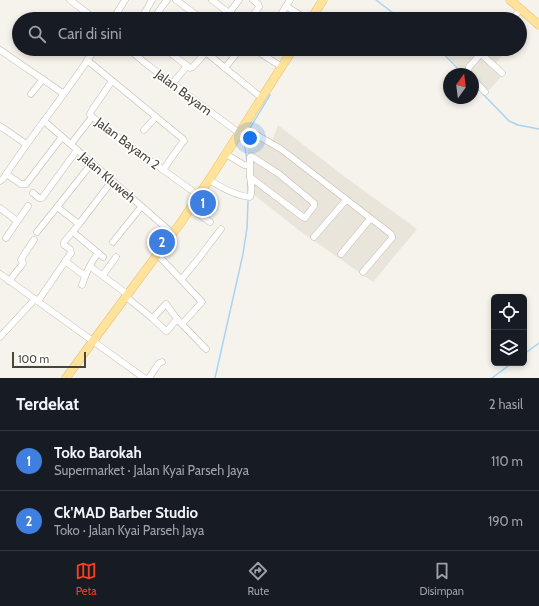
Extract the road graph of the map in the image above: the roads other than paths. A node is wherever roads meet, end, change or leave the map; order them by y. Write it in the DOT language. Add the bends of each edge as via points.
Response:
graph roads {
  1 [pos="70,0"];
  2 [pos="125,0"];
  3 [pos="152,0"];
  4 [pos="176,0"];
  5 [pos="212,0"];
  6 [pos="239,0"];
  7 [pos="253,0"];
  8 [pos="290,0"];
  9 [pos="323,0"];
  10 [pos="510,0"];
  11 [pos="165,1"];
  12 [pos="286,6"];
  13 [pos="521,9"];
  14 [pos="86,12"];
  15 [pos="117,12"];
  16 [pos="145,12"];
  17 [pos="158,12"];
  18 [pos="192,12"];
  19 [pos="227,12"];
  20 [pos="229,12"];
  21 [pos="256,12"];
  22 [pos="282,12"];
  23 [pos="295,12"];
  24 [pos="315,12"];
  25 [pos="518,12"];
  26 [pos="524,12"];
  27 [pos="527,14"];
  28 [pos="539,25"];
  29 [pos="0,50"];
  30 [pos="89,56"];
  31 [pos="138,56"];
  32 [pos="174,56"];
  33 [pos="200,56"];
  34 [pos="211,56"];
  35 [pos="234,56"];
  36 [pos="265,56"];
  37 [pos="289,56"];
  38 [pos="479,56"];
  39 [pos="487,56"];
  40 [pos="87,60"];
  41 [pos="187,66"];
  42 [pos="225,68"];
  43 [pos="282,68"];
  44 [pos="469,68"];
  45 [pos="502,73"];
  46 [pos="43,79"];
  47 [pos="112,81"];
  48 [pos="173,83"];
  49 [pos="479,86"];
  50 [pos="485,92"];
  51 [pos="31,94"];
  52 [pos="64,94"];
  53 [pos="262,98"];
  54 [pos="92,117"];
  55 [pos="156,117"];
  56 [pos="44,121"];
  57 [pos="0,126"];
  58 [pos="144,130"];
  59 [pos="241,130"];
  60 [pos="62,137"];
  61 [pos="26,144"];
  62 [pos="71,144"];
  63 [pos="77,150"];
  64 [pos="226,154"];
  65 [pos="92,163"];
  66 [pos="250,166"];
  67 [pos="163,170"];
  68 [pos="6,174"];
  69 [pos="250,177"];
  70 [pos="209,180"];
  71 [pos="0,181"];
  72 [pos="112,181"];
  73 [pos="33,193"];
  74 [pos="198,195"];
  75 [pos="346,200"];
  76 [pos="28,206"];
  77 [pos="57,207"];
  78 [pos="141,207"];
  79 [pos="0,208"];
  80 [pos="190,208"];
  81 [pos="370,219"];
  82 [pos="17,221"];
  83 [pos="210,222"];
  84 [pos="79,224"];
  85 [pos="221,229"];
  86 [pos="37,232"];
  87 [pos="73,232"];
  88 [pos="172,233"];
  89 [pos="314,237"];
  90 [pos="6,238"];
  91 [pos="34,240"];
  92 [pos="113,242"];
  93 [pos="157,254"];
  94 [pos="341,254"];
  95 [pos="116,257"];
  96 [pos="65,261"];
  97 [pos="92,268"];
  98 [pos="363,272"];
  99 [pos="0,275"];
  100 [pos="103,275"];
  101 [pos="85,276"];
  102 [pos="180,280"];
  103 [pos="9,281"];
  104 [pos="82,285"];
  105 [pos="126,295"];
  106 [pos="37,300"];
  107 [pos="153,318"];
  108 [pos="177,319"];
  109 [pos="182,324"];
  110 [pos="0,337"];
  111 [pos="93,341"];
  112 [pos="206,349"];
  113 [pos="162,362"];
  114 [pos="66,378"];
  115 [pos="144,378"];
  116 [pos="149,378"];
  1 -- 14 [label="street"];
  2 -- 15 [label="street"];
  3 -- 16 [label="street"];
  4 -- 18 [label="street"];
  5 -- 19 [label="street"];
  6 -- 20 [label="street"];
  7 -- 21 [label="street" via="259,7"];
  8 -- 12 [label="street"];
  9 -- 24 [label="main road"];
  10 -- 13 [label="main road"];
  11 -- 17 [label="street"];
  12 -- 22 [label="street"];
  12 -- 23 [label="street"];
  13 -- 25 [label="street"];
  13 -- 26 [label="main road"];
  27 -- 28 [label="main road"];
  29 -- 46 [label="street"];
  30 -- 40 [label="street"];
  31 -- 48 [label="street, Jalan Bayam"];
  32 -- 41 [label="street"];
  33 -- 41 [label="street" via="193,67"];
  34 -- 42 [label="street"];
  35 -- 42 [label="street"];
  36 -- 43 [label="street"];
  37 -- 43 [label="main road"];
  38 -- 44 [label="street"];
  39 -- 45 [label="street"];
  40 -- 47 [label="street"];
  40 -- 52 [label="street"];
  41 -- 48 [label="street"];
  42 -- 53 [label="street"];
  43 -- 53 [label="main road"];
  46 -- 51 [label="street"];
  46 -- 52 [label="street"];
  47 -- 54 [label="street, Jalan Bayam 2" via="92,110"];
  47 -- 55 [label="street"];
  48 -- 59 [label="street, Jalan Bayam"];
  49 -- 50 [label="street"];
  52 -- 56 [label="street"];
  53 -- 59 [label="main road"];
  54 -- 62 [label="street"];
  54 -- 67 [label="street, Jalan Bayam 2"];
  55 -- 58 [label="street"];
  55 -- 67 [label="street" via="184,141"];
  56 -- 60 [label="street, Jalan Kluweh"];
  56 -- 61 [label="street"];
  57 -- 61 [label="street"];
  59 -- 64 [label="main road"];
  59 -- 75 [label="street, Jalan Bayam" via="281,149"];
  60 -- 62 [label="street, Jalan Kluweh"];
  60 -- 68 [label="street" via="26,184 21,184"];
  61 -- 68 [label="street"];
  62 -- 63 [label="street, Jalan Kluweh"];
  63 -- 65 [label="street, Jalan Kluweh"];
  63 -- 73 [label="street" via="42,198"];
  64 -- 66 [label="street"];
  64 -- 70 [label="main road"];
  65 -- 72 [label="street, Jalan Kluweh"];
  65 -- 77 [label="street"];
  66 -- 69 [label="street"];
  66 -- 69 [label="street" via="251,156 279,174 314,203 314,206 305,218"];
  67 -- 74 [label="street, Jalan Bayam 2"];
  68 -- 71 [label="street"];
  69 -- 70 [label="street" via="250,197"];
  70 -- 74 [label="main road"];
  72 -- 78 [label="street, Jalan Kluweh"];
  72 -- 84 [label="street"];
  74 -- 80 [label="main road"];
  75 -- 81 [label="street, Jalan Bayam"];
  75 -- 89 [label="street"];
  76 -- 82 [label="street"];
  77 -- 84 [label="street"];
  77 -- 86 [label="street"];
  78 -- 88 [label="street, Jalan Kluweh"];
  78 -- 92 [label="street"];
  79 -- 82 [label="street"];
  80 -- 83 [label="street"];
  80 -- 88 [label="main road"];
  81 -- 94 [label="street"];
  81 -- 98 [label="street, Jalan Bayam" via="392,238"];
  82 -- 90 [label="street"];
  84 -- 87 [label="street"];
  85 -- 102 [label="street"];
  87 -- 96 [label="street" via="64,244 71,251"];
  87 -- 101 [label="street" via="100,255 90,264"];
  88 -- 93 [label="main road"];
  91 -- 103 [label="street" via="21,260 22,266"];
  93 -- 102 [label="street"];
  93 -- 105 [label="main road"];
  95 -- 100 [label="street"];
  96 -- 101 [label="street"];
  96 -- 106 [label="street"];
  97 -- 100 [label="street"];
  99 -- 103 [label="street"];
  100 -- 105 [label="street"];
  101 -- 104 [label="street"];
  102 -- 109 [label="street" via="202,303"];
  103 -- 106 [label="street"];
  105 -- 107 [label="street"];
  105 -- 111 [label="main road"];
  106 -- 110 [label="street"];
  106 -- 111 [label="street"];
  107 -- 108 [label="street" via="166,331"];
  107 -- 108 [label="street" via="164,302"];
  108 -- 109 [label="street"];
  109 -- 112 [label="street"];
  111 -- 114 [label="main road"];
  111 -- 115 [label="street"];
  113 -- 116 [label="street"];
}
